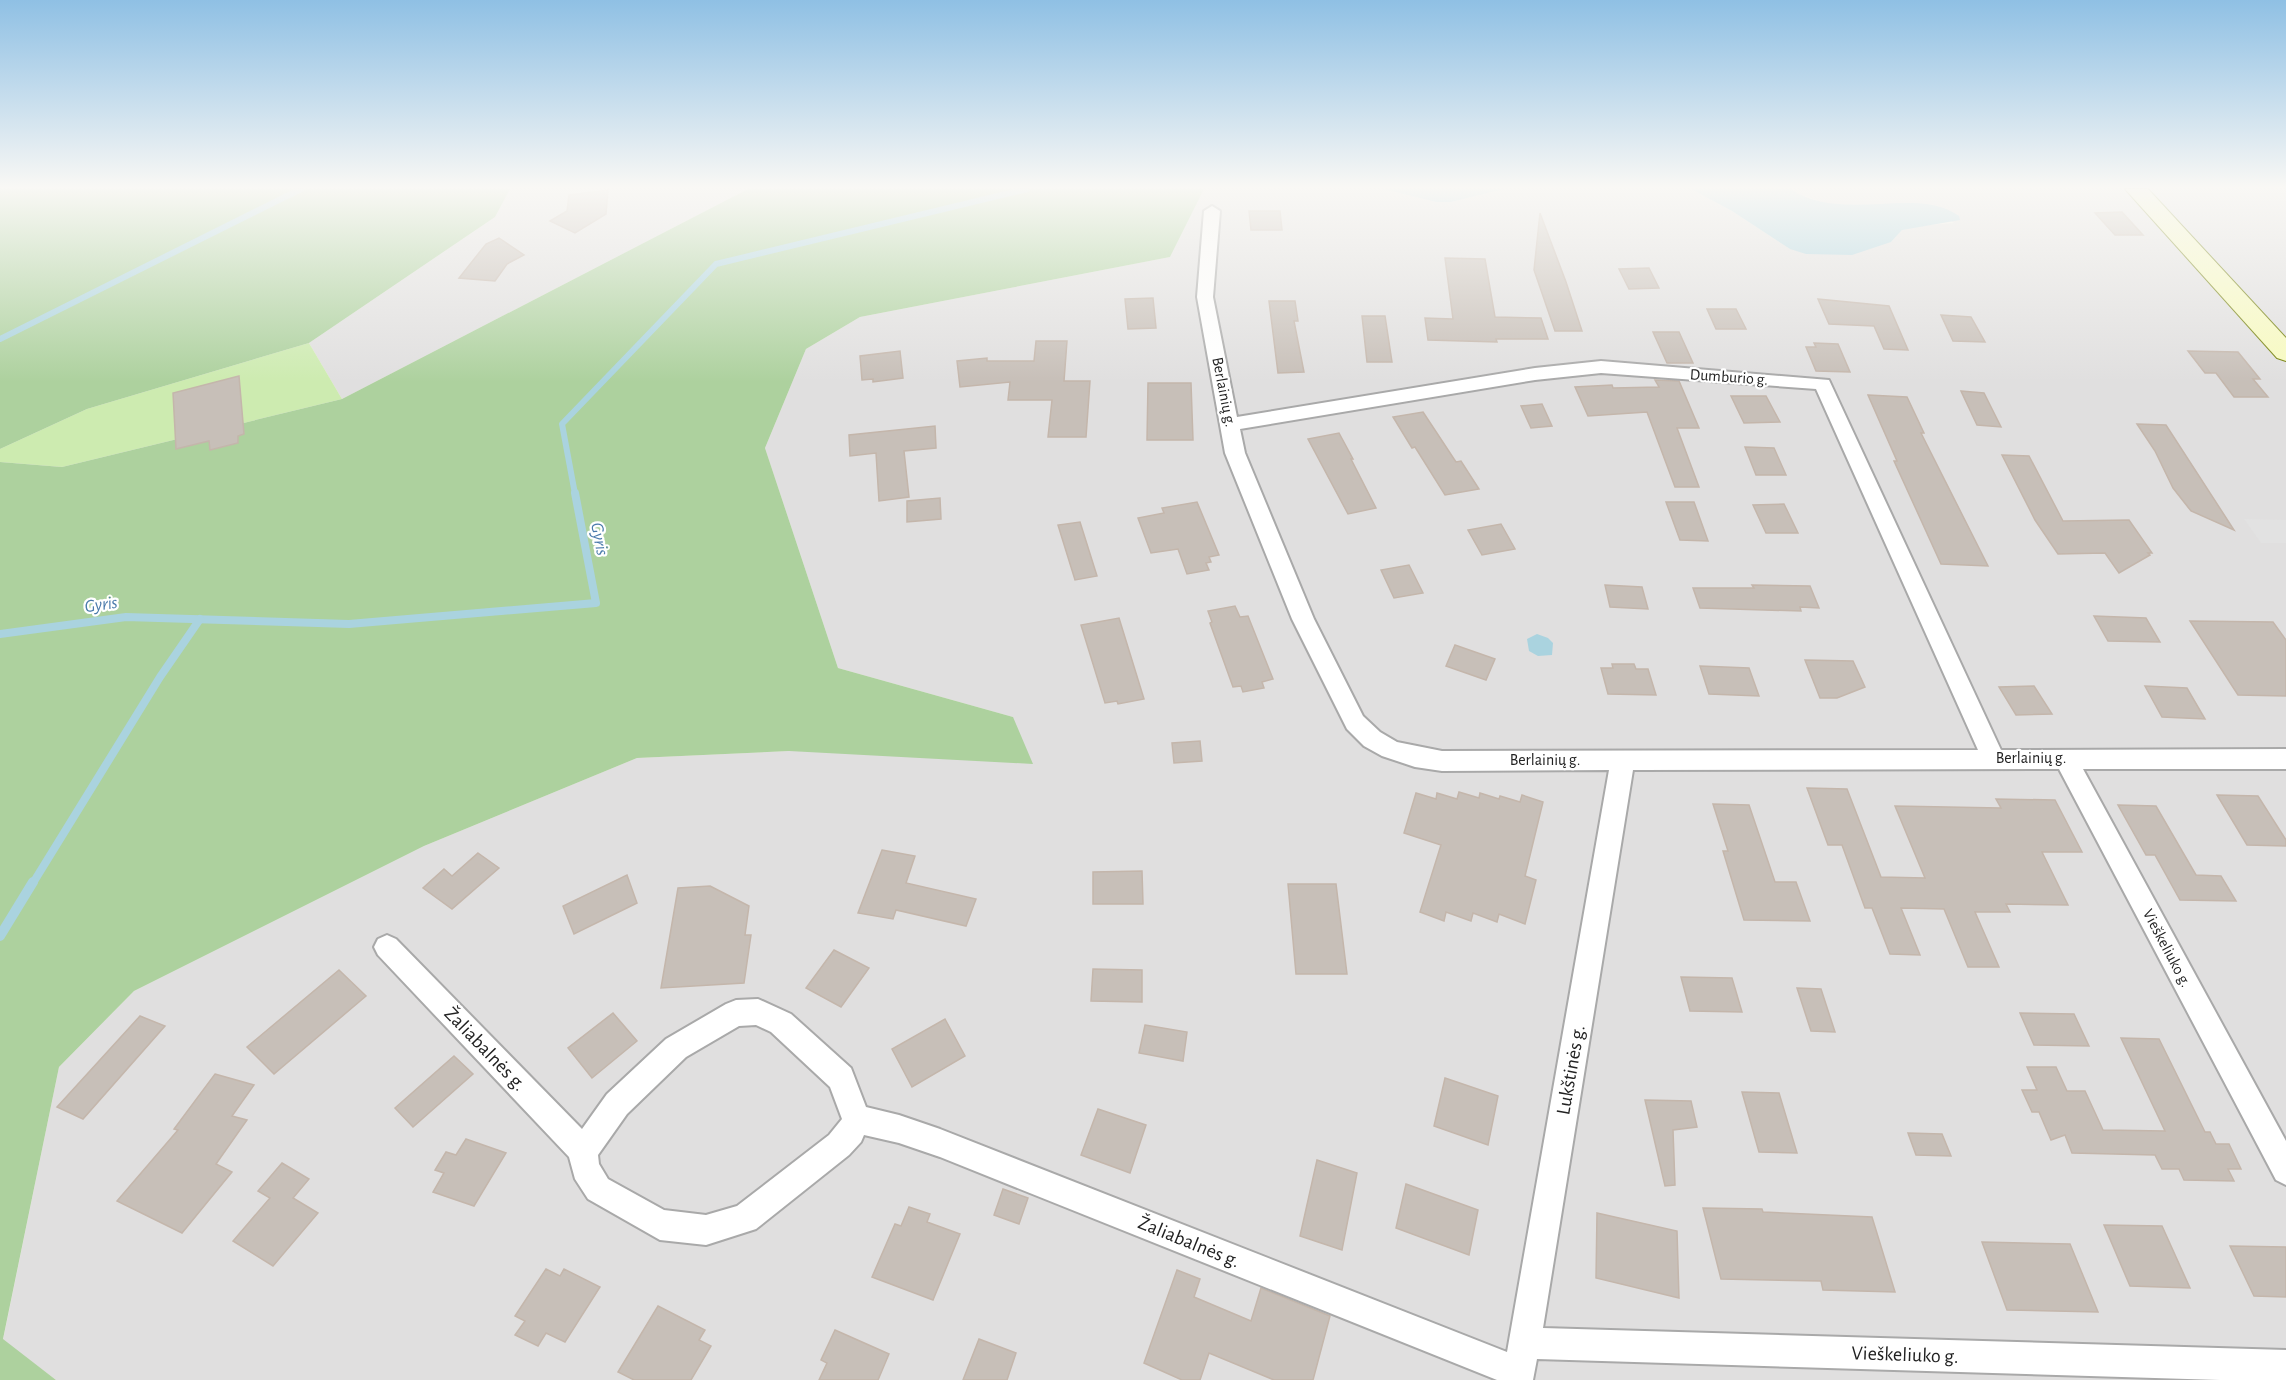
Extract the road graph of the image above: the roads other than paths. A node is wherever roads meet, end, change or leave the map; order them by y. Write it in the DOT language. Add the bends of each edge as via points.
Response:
graph roads {
  1 [pos="1209,253"];
  2 [pos="2195,253"];
  3 [pos="2286,353"];
  4 [pos="1230,424"];
  5 [pos="1993,758"];
  6 [pos="2065,758"];
  7 [pos="1623,759"];
  8 [pos="2286,759"];
  9 [pos="387,947"];
  10 [pos="856,1119"];
  11 [pos="584,1151"];
  12 [pos="2286,1170"];
  13 [pos="1521,1365"];
  14 [pos="2286,1366"];
  1 -- 4 [label="street, Berlainių g." via="1205,297"];
  2 -- 3 [label="main road"];
  4 -- 5 [label="street, Dumburio g." via="1535,374 1601,367 1823,384"];
  4 -- 7 [label="street, Berlainių g." via="1234,453 1303,620 1355,722 1372,739 1390,749 1442,760"];
  5 -- 6 [label="street, Berlainių g."];
  5 -- 7 [label="street, Berlainių g."];
  6 -- 8 [label="street, Berlainių g."];
  6 -- 12 [label="street, Vieškeliuko g."];
  7 -- 13 [label="street, Lukštinės g."];
  9 -- 11 [label="street, Žaliabalnės g."];
  10 -- 11 [label="street, Žaliabalnės g." via="839,1145 745,1218 706,1230 660,1225 597,1189 585,1169"];
  10 -- 11 [label="street" via="842,1078 781,1023 758,1012 736,1013 676,1048 616,1104"];
  10 -- 13 [label="street, Žaliabalnės g." via="940,1143"];
  13 -- 14 [label="street, Vieškeliuko g."];
}
